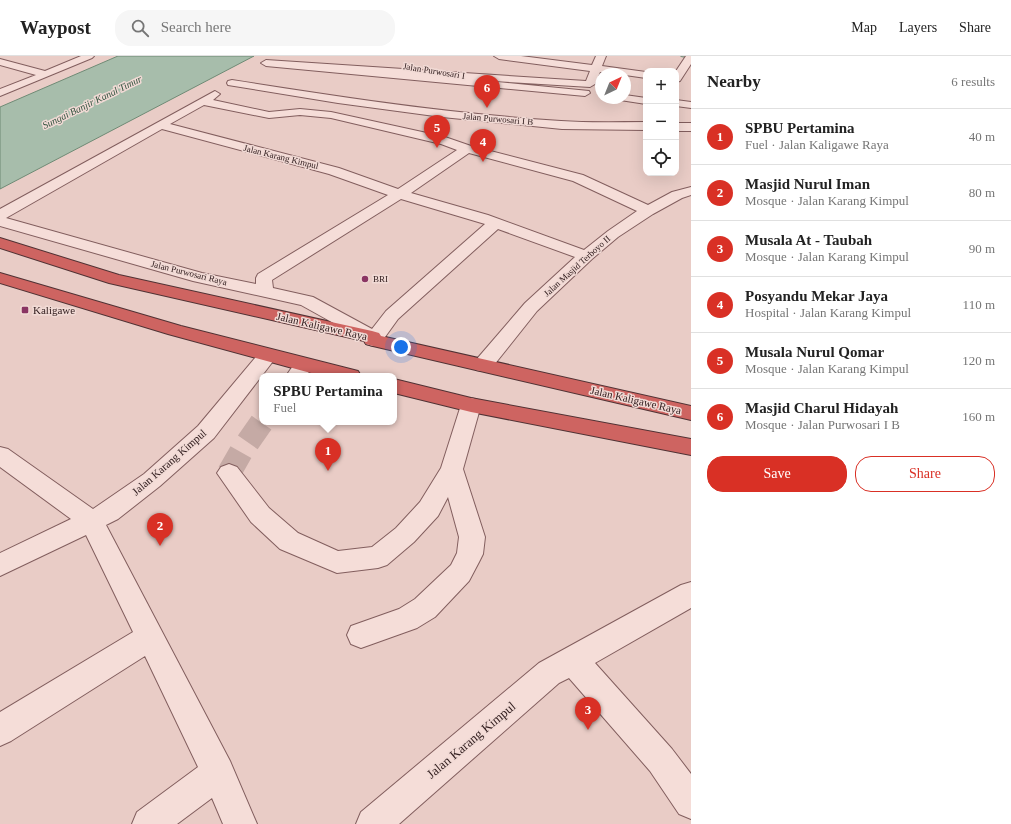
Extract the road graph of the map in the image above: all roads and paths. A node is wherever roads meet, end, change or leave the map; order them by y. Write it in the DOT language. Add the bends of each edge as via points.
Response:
graph roads {
  1 [pos="76,56"];
  2 [pos="89,56"];
  3 [pos="281,56"];
  4 [pos="499,56"];
  5 [pos="601,56"];
  6 [pos="690,57"];
  7 [pos="353,58"];
  8 [pos="0,62"];
  9 [pos="261,66"];
  10 [pos="596,68"];
  11 [pos="595,71"];
  12 [pos="41,73"];
  13 [pos="631,73"];
  14 [pos="679,74"];
  15 [pos="245,75"];
  16 [pos="643,75"];
  17 [pos="232,83"];
  18 [pos="416,84"];
  19 [pos="0,86"];
  20 [pos="0,93"];
  21 [pos="585,93"];
  22 [pos="595,94"];
  23 [pos="631,99"];
  24 [pos="205,100"];
  25 [pos="643,101"];
  26 [pos="679,103"];
  27 [pos="691,104"];
  28 [pos="161,125"];
  29 [pos="643,126"];
  30 [pos="679,127"];
  31 [pos="691,127"];
  32 [pos="467,149"];
  33 [pos="691,191"];
  34 [pos="400,194"];
  35 [pos="648,211"];
  36 [pos="0,215"];
  37 [pos="0,221"];
  38 [pos="495,223"];
  39 [pos="0,243"];
  40 [pos="586,256"];
  41 [pos="0,278"];
  42 [pos="264,290"];
  43 [pos="373,338"];
  44 [pos="267,356"];
  45 [pos="483,365"];
  46 [pos="300,370"];
  47 [pos="326,373"];
  48 [pos="397,387"];
  49 [pos="471,405"];
  50 [pos="691,413"];
  51 [pos="691,447"];
  52 [pos="0,455"];
  53 [pos="452,469"];
  54 [pos="229,473"];
  55 [pos="92,521"];
  56 [pos="0,565"];
  57 [pos="691,594"];
  58 [pos="361,635"];
  59 [pos="150,637"];
  60 [pos="573,660"];
  61 [pos="0,730"];
  62 [pos="218,774"];
  63 [pos="691,802"];
  64 [pos="149,824"];
  65 [pos="240,824"];
  66 [pos="372,824"];
  1 -- 12 [label="street"];
  2 -- 12 [label="street"];
  3 -- 9 [label="street"];
  4 -- 10 [label="street"];
  5 -- 10 [label="street"];
  6 -- 14 [label="street"];
  7 -- 21 [label="street, Jalan Purwosari I"];
  8 -- 12 [label="street"];
  9 -- 11 [label="street" via="590,84"];
  9 -- 18 [label="street" via="301,65"];
  9 -- 21 [label="street"];
  12 -- 19 [label="street"];
  12 -- 20 [label="street"];
  13 -- 16 [label="street"];
  15 -- 17 [label="street"];
  17 -- 24 [label="street"];
  17 -- 29 [label="street, Jalan Purwosari I B" via="442,114 562,125"];
  21 -- 22 [label="street, Jalan Purwosari I"];
  23 -- 25 [label="street"];
  24 -- 28 [label="street"];
  24 -- 32 [label="street" via="203,101 269,114 300,112 331,115 445,141"];
  26 -- 27 [label="street"];
  28 -- 34 [label="street, Jalan Karang Kimpul" via="334,171"];
  28 -- 36 [label="street"];
  30 -- 31 [label="street"];
  32 -- 34 [label="street"];
  32 -- 35 [label="street" via="578,178"];
  33 -- 35 [label="street, Jalan Masjid Terboyo II" via="677,195"];
  34 -- 38 [label="street, Jalan Karang Kimpul"];
  34 -- 42 [label="street" via="264,278"];
  35 -- 40 [label="street, Jalan Masjid Terboyo II"];
  37 -- 42 [label="street, Jalan Purwosari Raya" via="198,277"];
  38 -- 40 [label="street, Jalan Karang Kimpul"];
  38 -- 43 [label="street" via="392,315"];
  39 -- 43 [label="highway, Jalan Kaligawe Raya" via="114,279"];
  40 -- 45 [label="street, Jalan Masjid Terboyo II" via="531,307"];
  41 -- 44 [label="highway"];
  42 -- 43 [label="street, Jalan Purwosari Raya" via="307,301"];
  43 -- 45 [label="highway, Jalan Kaligawe Raya"];
  44 -- 46 [label="highway"];
  44 -- 55 [label="street, Jalan Karang Kimpul" via="206,432 152,480 109,512"];
  45 -- 50 [label="highway, Jalan Kaligawe Raya"];
  46 -- 47 [label="highway"];
  48 -- 49 [label="highway"];
  49 -- 51 [label="highway"];
  49 -- 53 [label="street"];
  52 -- 55 [label="street"];
  53 -- 54 [label="street" via="429,509 405,535 378,557 337,562 289,541 260,515"];
  53 -- 58 [label="street" via="472,537 470,554 460,573 425,608 407,619"];
  55 -- 56 [label="street, Jalan Karang Kimpul"];
  55 -- 59 [label="street"];
  57 -- 60 [label="street, Jalan Karang Kimpul"];
  59 -- 61 [label="street"];
  59 -- 62 [label="street"];
  60 -- 63 [label="street" via="661,760"];
  60 -- 66 [label="street, Jalan Karang Kimpul" via="549,673"];
  62 -- 64 [label="street"];
  62 -- 65 [label="street"];
}
